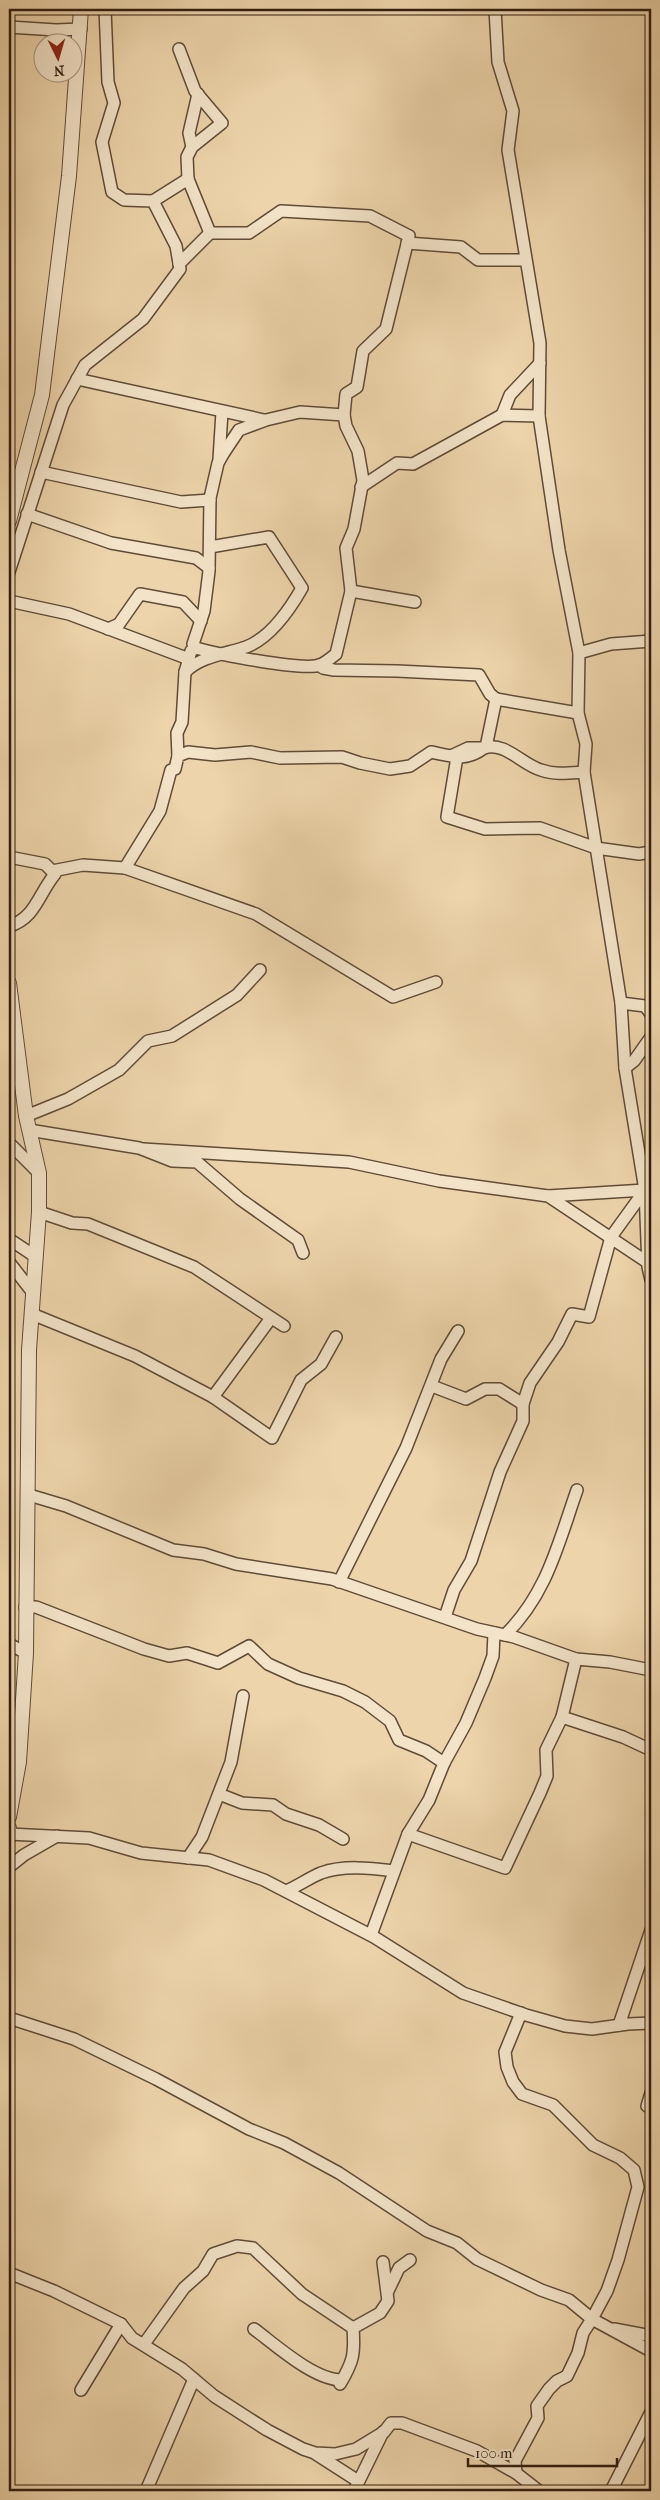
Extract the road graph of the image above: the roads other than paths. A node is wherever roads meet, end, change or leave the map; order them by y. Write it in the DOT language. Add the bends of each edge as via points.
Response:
graph roads {
  1 [pos="81,9"];
  2 [pos="105,9"];
  3 [pos="495,9"];
  4 [pos="9,27"];
  5 [pos="81,29"];
  6 [pos="179,49"];
  7 [pos="198,94"];
  8 [pos="192,147"];
  9 [pos="188,179"];
  10 [pos="152,202"];
  11 [pos="210,233"];
  12 [pos="407,243"];
  13 [pos="525,260"];
  14 [pos="179,264"];
  15 [pos="540,363"];
  16 [pos="77,380"];
  17 [pos="222,412"];
  18 [pos="344,415"];
  19 [pos="502,415"];
  20 [pos="539,416"];
  21 [pos="266,420"];
  22 [pos="218,463"];
  23 [pos="41,472"];
  24 [pos="361,487"];
  25 [pos="210,500"];
  26 [pos="27,514"];
  27 [pos="9,521"];
  28 [pos="210,547"];
  29 [pos="210,568"];
  30 [pos="9,572"];
  31 [pos="351,591"];
  32 [pos="9,602"];
  33 [pos="415,602"];
  34 [pos="201,621"];
  35 [pos="108,628"];
  36 [pos="651,641"];
  37 [pos="196,648"];
  38 [pos="579,653"];
  39 [pos="220,654"];
  40 [pos="189,659"];
  41 [pos="319,665"];
  42 [pos="185,672"];
  43 [pos="496,699"];
  44 [pos="578,713"];
  45 [pos="485,748"];
  46 [pos="178,756"];
  47 [pos="454,756"];
  48 [pos="584,772"];
  49 [pos="596,848"];
  50 [pos="651,852"];
  51 [pos="9,857"];
  52 [pos="125,868"];
  53 [pos="52,871"];
  54 [pos="9,926"];
  55 [pos="260,970"];
  56 [pos="9,982"];
  57 [pos="436,982"];
  58 [pos="621,1003"];
  59 [pos="649,1009"];
  60 [pos="651,1036"];
  61 [pos="624,1068"];
  62 [pos="26,1116"];
  63 [pos="29,1130"];
  64 [pos="9,1143"];
  65 [pos="143,1149"];
  66 [pos="39,1173"];
  67 [pos="648,1188"];
  68 [pos="548,1196"];
  69 [pos="39,1212"];
  70 [pos="611,1237"];
  71 [pos="9,1239"];
  72 [pos="303,1253"];
  73 [pos="36,1256"];
  74 [pos="9,1262"];
  75 [pos="647,1262"];
  76 [pos="651,1280"];
  77 [pos="33,1293"];
  78 [pos="32,1314"];
  79 [pos="272,1318"];
  80 [pos="284,1326"];
  81 [pos="458,1331"];
  82 [pos="336,1337"];
  83 [pos="432,1386"];
  84 [pos="213,1398"];
  85 [pos="523,1404"];
  86 [pos="577,1490"];
  87 [pos="29,1494"];
  88 [pos="339,1582"];
  89 [pos="26,1607"];
  90 [pos="445,1617"];
  91 [pos="500,1634"];
  92 [pos="9,1644"];
  93 [pos="26,1653"];
  94 [pos="576,1659"];
  95 [pos="651,1670"];
  96 [pos="243,1696"];
  97 [pos="562,1717"];
  98 [pos="651,1750"];
  99 [pos="444,1763"];
  100 [pos="219,1794"];
  101 [pos="9,1817"];
  102 [pos="9,1833"];
  103 [pos="408,1834"];
  104 [pos="57,1836"];
  105 [pos="343,1839"];
  106 [pos="188,1858"];
  107 [pos="9,1867"];
  108 [pos="394,1871"];
  109 [pos="286,1891"];
  110 [pos="651,1930"];
  111 [pos="371,1935"];
  112 [pos="521,2014"];
  113 [pos="9,2018"];
  114 [pos="651,2023"];
  115 [pos="619,2025"];
  116 [pos="651,2093"];
  117 [pos="647,2106"];
  118 [pos="410,2260"];
  119 [pos="382,2262"];
  120 [pos="9,2273"];
  121 [pos="388,2291"];
  122 [pos="592,2319"];
  123 [pos="121,2324"];
  124 [pos="353,2328"];
  125 [pos="606,2328"];
  126 [pos="254,2329"];
  127 [pos="651,2336"];
  128 [pos="144,2344"];
  129 [pos="651,2351"];
  130 [pos="194,2379"];
  131 [pos="81,2390"];
  132 [pos="651,2412"];
  133 [pos="384,2432"];
  134 [pos="315,2453"];
  135 [pos="516,2473"];
  136 [pos="356,2486"];
  137 [pos="527,2487"];
  138 [pos="146,2491"];
  139 [pos="540,2491"];
  140 [pos="611,2491"];
  1 -- 5 [label="street"];
  2 -- 10 [label="street" via="108,82 114,103 102,142 112,192 124,200"];
  3 -- 13 [label="street" via="498,62 513,111 508,150"];
  4 -- 5 [label="street"];
  5 -- 27 [label="street" via="69,176 42,395"];
  6 -- 7 [label="street"];
  7 -- 8 [label="street" via="189,133"];
  7 -- 8 [label="street" via="222,123"];
  8 -- 9 [label="street" via="187,158"];
  9 -- 10 [label="street"];
  9 -- 11 [label="street"];
  10 -- 14 [label="street" via="176,246"];
  11 -- 12 [label="street" via="249,232 281,211 370,216 409,236"];
  11 -- 14 [label="street"];
  12 -- 13 [label="street" via="461,248 478,260"];
  12 -- 18 [label="street" via="386,329 363,351 357,387 346,394"];
  13 -- 15 [label="street" via="540,343"];
  14 -- 16 [label="street" via="180,269 143,319 85,365"];
  15 -- 19 [label="street" via="510,395"];
  15 -- 20 [label="street"];
  16 -- 17 [label="street"];
  16 -- 23 [label="street" via="63,405"];
  17 -- 21 [label="street"];
  17 -- 22 [label="street"];
  18 -- 21 [label="street" via="300,412"];
  18 -- 24 [label="street" via="358,451"];
  19 -- 20 [label="street"];
  19 -- 24 [label="street" via="413,464 396,463"];
  20 -- 38 [label="street" via="559,550"];
  21 -- 22 [label="street" via="239,430"];
  22 -- 25 [label="street"];
  23 -- 25 [label="street" via="181,502"];
  23 -- 26 [label="street"];
  24 -- 31 [label="street" via="354,529 346,548"];
  25 -- 28 [label="street"];
  26 -- 29 [label="street" via="111,543 196,558"];
  26 -- 30 [label="street"];
  28 -- 29 [label="street"];
  28 -- 39 [label="street" via="269,537 302,588 290,609 264,635 248,646"];
  29 -- 34 [label="street"];
  31 -- 33 [label="street"];
  31 -- 41 [label="street" via="336,654"];
  32 -- 35 [label="street" via="69,614"];
  34 -- 35 [label="street" via="183,602 140,594 119,624"];
  34 -- 37 [label="street" via="193,644"];
  35 -- 40 [label="street"];
  36 -- 38 [label="street" via="612,644"];
  37 -- 39 [label="street"];
  37 -- 40 [label="street" via="191,651"];
  38 -- 44 [label="street"];
  39 -- 41 [label="street" via="304,666"];
  39 -- 42 [label="street" via="193,664"];
  40 -- 42 [label="street"];
  41 -- 43 [label="street" via="334,670 479,675"];
  42 -- 46 [label="street" via="182,722 177,733"];
  43 -- 44 [label="street"];
  43 -- 45 [label="street"];
  44 -- 48 [label="street" via="586,744"];
  45 -- 47 [label="street" via="468,748"];
  45 -- 48 [label="street" via="490,746 516,755 539,770"];
  46 -- 47 [label="street" via="188,752 216,755 251,752 280,758 342,757 390,769 410,766 431,752"];
  46 -- 52 [label="street" via="160,811"];
  47 -- 49 [label="street" via="447,817 485,829 540,828"];
  48 -- 49 [label="street"];
  49 -- 50 [label="street" via="638,854"];
  49 -- 58 [label="street"];
  51 -- 53 [label="street" via="45,864"];
  52 -- 53 [label="street" via="83,865"];
  52 -- 57 [label="street" via="256,914 393,997"];
  53 -- 54 [label="street" via="55,874 44,887 36,906 22,922"];
  55 -- 62 [label="street" via="237,995 172,1036 148,1041 118,1070 68,1099"];
  56 -- 62 [label="street"];
  58 -- 59 [label="street"];
  58 -- 61 [label="street"];
  60 -- 61 [label="street" via="634,1061"];
  61 -- 67 [label="street"];
  62 -- 63 [label="street"];
  63 -- 65 [label="street"];
  63 -- 66 [label="street"];
  64 -- 66 [label="street"];
  65 -- 68 [label="street" via="349,1162 439,1181"];
  65 -- 72 [label="street" via="172,1161 197,1162 240,1200 298,1240"];
  66 -- 69 [label="street"];
  67 -- 68 [label="street"];
  67 -- 70 [label="street"];
  67 -- 75 [label="street"];
  68 -- 70 [label="street"];
  69 -- 73 [label="street"];
  69 -- 79 [label="street" via="72,1223 88,1224 194,1267"];
  70 -- 75 [label="street"];
  70 -- 85 [label="street" via="589,1317 572,1314 558,1342 530,1382"];
  71 -- 73 [label="street"];
  73 -- 77 [label="street"];
  74 -- 77 [label="street"];
  75 -- 76 [label="street"];
  77 -- 78 [label="street"];
  78 -- 84 [label="street" via="135,1356"];
  78 -- 87 [label="street"];
  79 -- 80 [label="street"];
  79 -- 84 [label="street"];
  81 -- 83 [label="street" via="441,1359"];
  82 -- 84 [label="street" via="321,1364 301,1380 272,1438"];
  83 -- 85 [label="street" via="466,1398 485,1389 499,1389"];
  83 -- 88 [label="street" via="406,1448"];
  85 -- 90 [label="street" via="522,1421 500,1472 471,1561 454,1590"];
  86 -- 91 [label="street" via="544,1585 523,1618"];
  87 -- 88 [label="street" via="173,1550"];
  87 -- 89 [label="street"];
  88 -- 90 [label="street"];
  89 -- 93 [label="street"];
  89 -- 99 [label="street" via="36,1607 169,1656 187,1653 218,1663 249,1646 268,1664 364,1702 390,1721 399,1740"];
  90 -- 91 [label="street"];
  91 -- 94 [label="street"];
  91 -- 99 [label="street" via="466,1723"];
  92 -- 93 [label="street"];
  93 -- 101 [label="street" via="19,1762"];
  94 -- 95 [label="street"];
  94 -- 97 [label="street"];
  96 -- 100 [label="street" via="231,1762"];
  97 -- 98 [label="street" via="622,1736"];
  97 -- 103 [label="street" via="546,1750 547,1776 505,1868"];
  99 -- 103 [label="street" via="429,1800"];
  100 -- 105 [label="street" via="242,1803 273,1805"];
  100 -- 106 [label="street" via="202,1837"];
  102 -- 104 [label="street"];
  103 -- 108 [label="street"];
  104 -- 106 [label="street" via="89,1838 141,1853"];
  104 -- 107 [label="street"];
  106 -- 109 [label="street" via="224,1865"];
  108 -- 109 [label="street" via="364,1867 321,1873"];
  108 -- 111 [label="street"];
  109 -- 111 [label="street"];
  110 -- 115 [label="street"];
  111 -- 112 [label="street" via="463,1993"];
  112 -- 115 [label="street" via="578,2028"];
  112 -- 122 [label="street" via="505,2052 513,2082 522,2094 553,2105 593,2145 620,2158 634,2170 638,2187 618,2260"];
  113 -- 122 [label="street" via="74,2040 156,2079 248,2129 284,2143 339,2173 427,2231 457,2243 477,2259 569,2300"];
  114 -- 115 [label="street"];
  116 -- 117 [label="street"];
  118 -- 121 [label="street" via="399,2268"];
  119 -- 121 [label="street"];
  120 -- 123 [label="street"];
  121 -- 124 [label="street" via="388,2301 380,2313"];
  122 -- 125 [label="street"];
  122 -- 135 [label="street" via="583,2333 567,2376 557,2381 537,2406 538,2418 515,2461"];
  123 -- 128 [label="street" via="132,2338"];
  123 -- 131 [label="street"];
  124 -- 126 [label="street" via="354,2357 341,2382 319,2374 290,2357"];
  124 -- 128 [label="street" via="302,2294 253,2248 238,2246 214,2254 204,2271 184,2288"];
  125 -- 127 [label="street"];
  125 -- 129 [label="street"];
  128 -- 130 [label="street"];
  130 -- 134 [label="street" via="267,2430"];
  130 -- 138 [label="street"];
  132 -- 140 [label="street"];
  133 -- 134 [label="street" via="356,2449 335,2454"];
  133 -- 135 [label="street" via="391,2423 402,2423 476,2451"];
  133 -- 136 [label="street"];
  134 -- 136 [label="street"];
  135 -- 137 [label="street"];
  137 -- 139 [label="street"];
}
